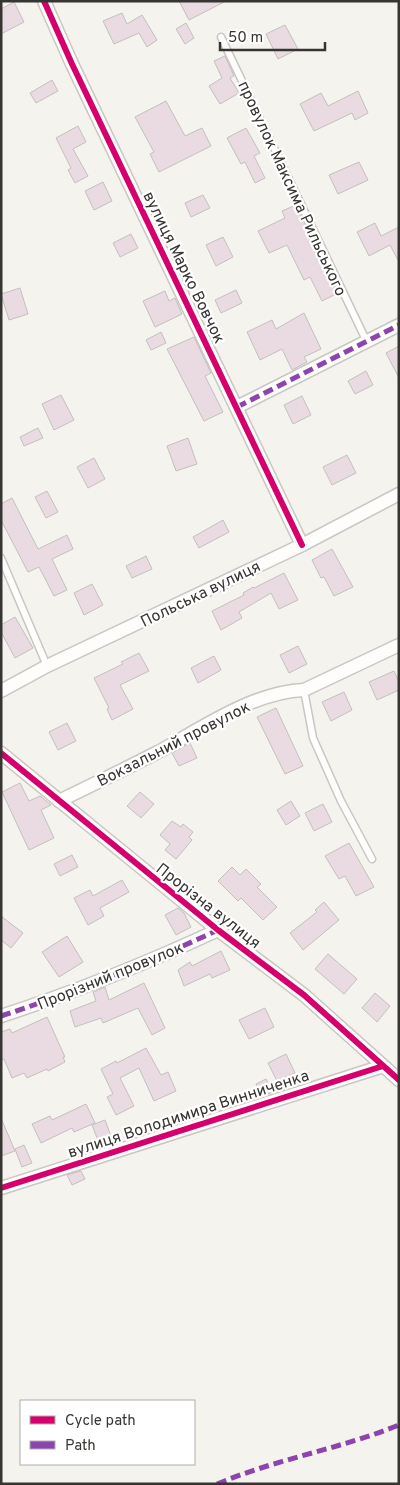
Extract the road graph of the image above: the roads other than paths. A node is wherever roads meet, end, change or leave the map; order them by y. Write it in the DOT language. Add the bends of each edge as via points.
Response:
graph roads {
  1 [pos="44,1"];
  2 [pos="221,37"];
  3 [pos="399,325"];
  4 [pos="366,340"];
  5 [pos="237,407"];
  6 [pos="399,494"];
  7 [pos="302,544"];
  8 [pos="1,558"];
  9 [pos="399,645"];
  10 [pos="47,666"];
  11 [pos="304,690"];
  12 [pos="1,691"];
  13 [pos="1,753"];
  14 [pos="58,801"];
  15 [pos="372,859"];
  16 [pos="218,930"];
  17 [pos="1,1016"];
  18 [pos="383,1066"];
  19 [pos="399,1080"];
  20 [pos="1,1188"];
  1 -- 5 [label="street, вулиця Марко Вовчок"];
  2 -- 4 [label="lane, провулок Максима Рильського"];
  3 -- 4 [label="street"];
  4 -- 5 [label="street"];
  5 -- 7 [label="street, вулиця Марко Вовчок"];
  6 -- 7 [label="street, Польська вулиця"];
  7 -- 10 [label="street, Польська вулиця"];
  8 -- 10 [label="lane"];
  9 -- 11 [label="street, Вокзальний провулок"];
  10 -- 12 [label="street, Польська вулиця"];
  11 -- 14 [label="street, Вокзальний провулок" via="291,690 248,704"];
  11 -- 15 [label="lane" via="313,738"];
  13 -- 14 [label="street, Прорізна вулиця"];
  14 -- 16 [label="street, Прорізна вулиця"];
  16 -- 17 [label="street, Прорізний провулок" via="58,998"];
  16 -- 18 [label="street, Прорізна вулиця" via="304,995"];
  18 -- 19 [label="street, Прорізна вулиця"];
  18 -- 20 [label="street, вулиця Володимира Винниченка"];
}
